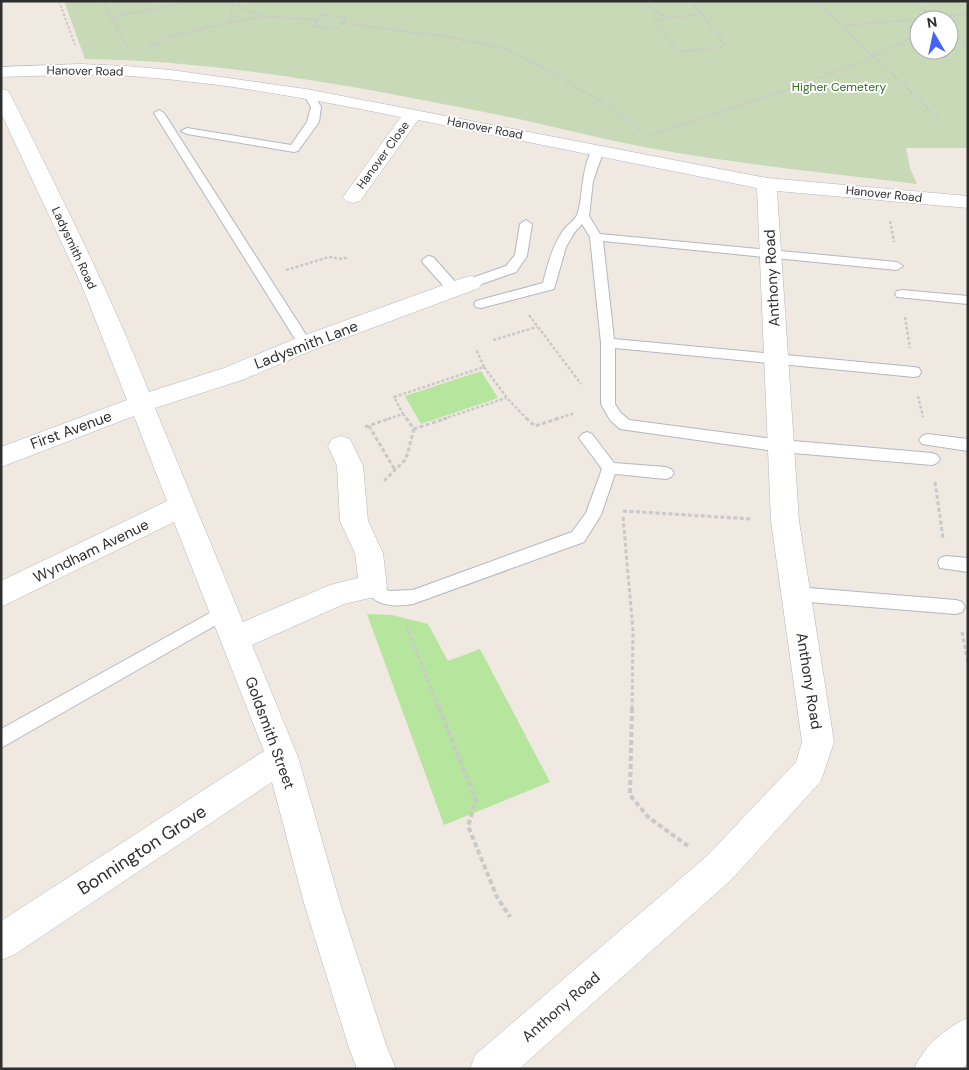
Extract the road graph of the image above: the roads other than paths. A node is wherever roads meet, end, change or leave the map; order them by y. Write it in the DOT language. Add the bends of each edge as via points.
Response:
graph roads {
  1 [pos="1,72"];
  2 [pos="1,94"];
  3 [pos="309,95"];
  4 [pos="159,113"];
  5 [pos="414,114"];
  6 [pos="187,131"];
  7 [pos="598,150"];
  8 [pos="767,184"];
  9 [pos="353,197"];
  10 [pos="968,202"];
  11 [pos="583,216"];
  12 [pos="526,224"];
  13 [pos="596,237"];
  14 [pos="771,256"];
  15 [pos="428,260"];
  16 [pos="897,266"];
  17 [pos="463,286"];
  18 [pos="902,294"];
  19 [pos="968,300"];
  20 [pos="482,304"];
  21 [pos="608,343"];
  22 [pos="305,344"];
  23 [pos="776,360"];
  24 [pos="914,372"];
  25 [pos="141,404"];
  26 [pos="587,438"];
  27 [pos="927,440"];
  28 [pos="968,444"];
  29 [pos="341,446"];
  30 [pos="782,446"];
  31 [pos="1,456"];
  32 [pos="932,459"];
  33 [pos="610,468"];
  34 [pos="666,473"];
  35 [pos="182,506"];
  36 [pos="946,563"];
  37 [pos="968,565"];
  38 [pos="383,594"];
  39 [pos="796,594"];
  40 [pos="1,595"];
  41 [pos="956,607"];
  42 [pos="224,612"];
  43 [pos="235,639"];
  44 [pos="1,739"];
  45 [pos="282,758"];
  46 [pos="1,942"];
  47 [pos="968,1037"];
  48 [pos="376,1069"];
  49 [pos="489,1069"];
  50 [pos="933,1069"];
  1 -- 3 [label="street, Hanover Road" via="125,71"];
  2 -- 25 [label="street, Ladysmith Road" via="122,351"];
  3 -- 5 [label="street, Hanover Road"];
  3 -- 6 [label="lane" via="316,107 313,122 294,149"];
  4 -- 22 [label="lane"];
  5 -- 7 [label="street, Hanover Road"];
  5 -- 9 [label="street, Hanover Close"];
  7 -- 8 [label="street, Hanover Road"];
  7 -- 11 [label="lane" via="587,181"];
  8 -- 10 [label="street, Hanover Road"];
  8 -- 14 [label="street, Anthony Road"];
  11 -- 13 [label="lane"];
  11 -- 20 [label="lane" via="570,227 562,241 549,286"];
  12 -- 17 [label="lane" via="521,256 511,269"];
  13 -- 14 [label="lane"];
  13 -- 21 [label="lane"];
  14 -- 16 [label="lane"];
  14 -- 23 [label="street, Anthony Road"];
  15 -- 17 [label="lane"];
  17 -- 22 [label="street, Ladysmith Lane"];
  18 -- 19 [label="lane"];
  21 -- 23 [label="lane"];
  21 -- 30 [label="lane" via="608,404 626,425"];
  22 -- 25 [label="street, Ladysmith Lane" via="233,374"];
  23 -- 24 [label="lane"];
  23 -- 30 [label="street, Anthony Road"];
  25 -- 31 [label="street, First Avenue"];
  25 -- 35 [label="street, Goldsmith Street"];
  26 -- 33 [label="lane"];
  27 -- 28 [label="lane"];
  29 -- 38 [label="street" via="350,466 354,521"];
  30 -- 32 [label="lane"];
  30 -- 39 [label="street, Anthony Road" via="785,521"];
  33 -- 34 [label="lane"];
  33 -- 38 [label="lane" via="593,515 578,537 413,597"];
  35 -- 40 [label="street, Wyndham Avenue"];
  35 -- 42 [label="street, Goldsmith Street"];
  36 -- 37 [label="lane"];
  38 -- 43 [label="street" via="340,593"];
  39 -- 41 [label="lane"];
  39 -- 49 [label="street, Anthony Road" via="818,742 810,770 719,868"];
  42 -- 43 [label="street, Goldsmith Street"];
  42 -- 44 [label="lane"];
  43 -- 45 [label="street, Goldsmith Street"];
  45 -- 46 [label="street, Bonnington Grove"];
  45 -- 48 [label="street, Goldsmith Street" via="322,903"];
  47 -- 50 [label="street"];
}
